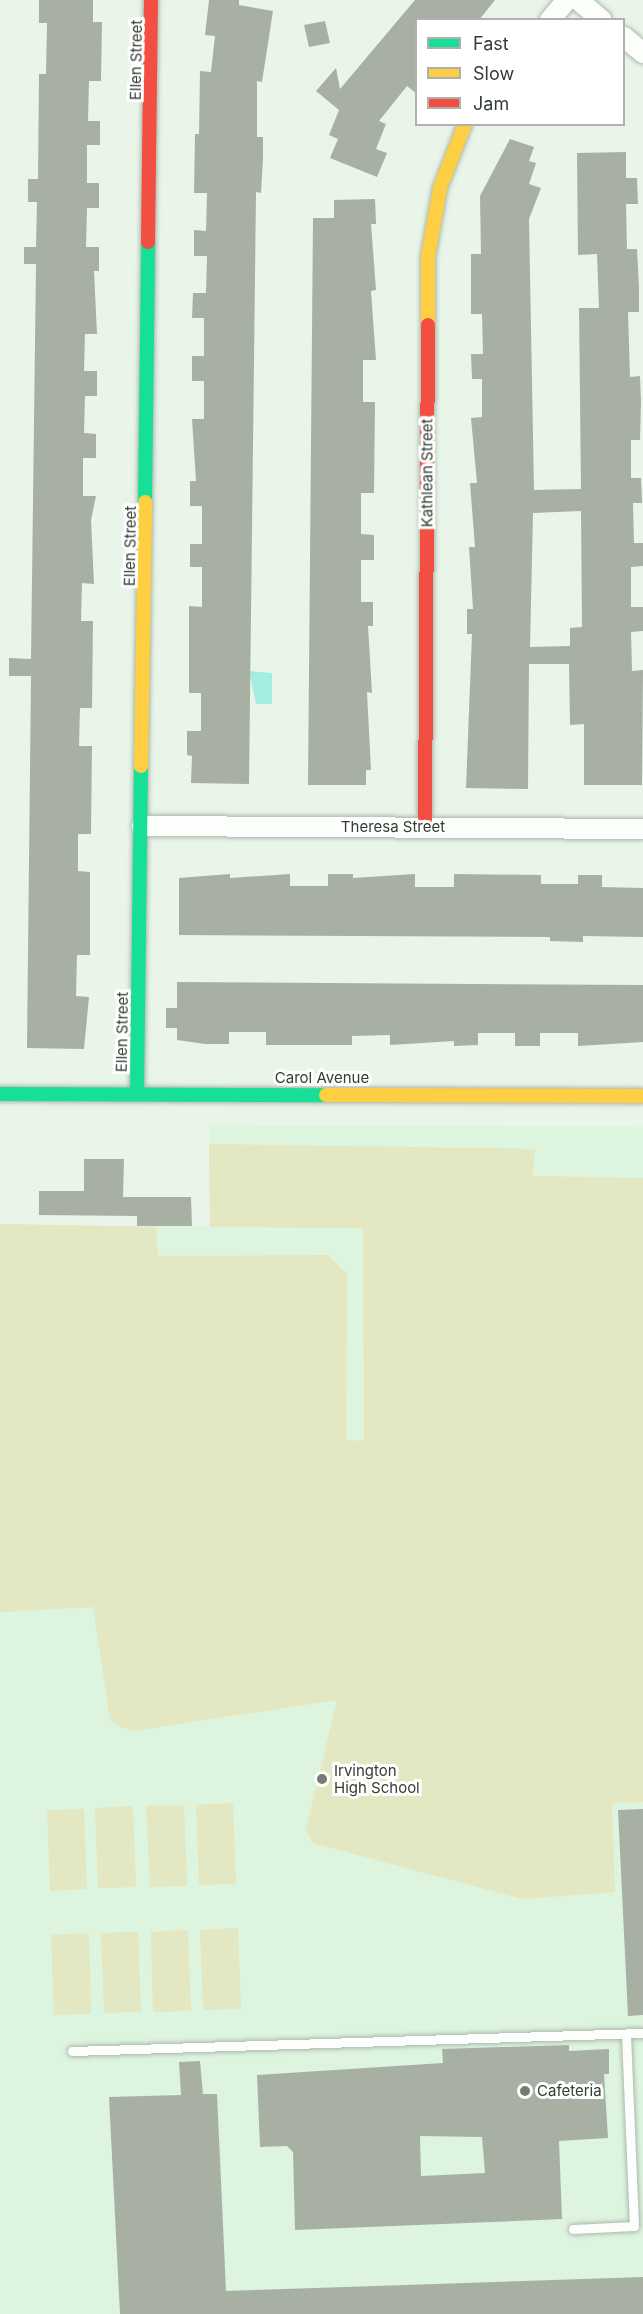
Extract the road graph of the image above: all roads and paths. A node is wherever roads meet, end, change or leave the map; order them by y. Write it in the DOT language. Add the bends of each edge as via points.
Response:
graph roads {
  1 [pos="152,0"];
  2 [pos="567,0"];
  3 [pos="578,0"];
  4 [pos="552,18"];
  5 [pos="600,18"];
  6 [pos="625,38"];
  7 [pos="643,53"];
  8 [pos="464,126"];
  9 [pos="142,826"];
  10 [pos="425,827"];
  11 [pos="643,829"];
  12 [pos="137,1093"];
  13 [pos="0,1094"];
  14 [pos="643,1096"];
  15 [pos="643,2033"];
  16 [pos="626,2034"];
  17 [pos="72,2051"];
  18 [pos="573,2229"];
  1 -- 9 [label="street, Ellen Street"];
  2 -- 4 [label="street"];
  3 -- 5 [label="street"];
  6 -- 7 [label="street"];
  8 -- 10 [label="street, Kathlean Street" via="440,188 428,258"];
  9 -- 10 [label="street, Theresa Street"];
  9 -- 12 [label="street, Ellen Street"];
  10 -- 11 [label="street, Theresa Street"];
  12 -- 13 [label="street, Carol Avenue"];
  12 -- 14 [label="street, Carol Avenue"];
  15 -- 16 [label="lane"];
  16 -- 17 [label="lane"];
  16 -- 18 [label="lane" via="634,2226"];
}
